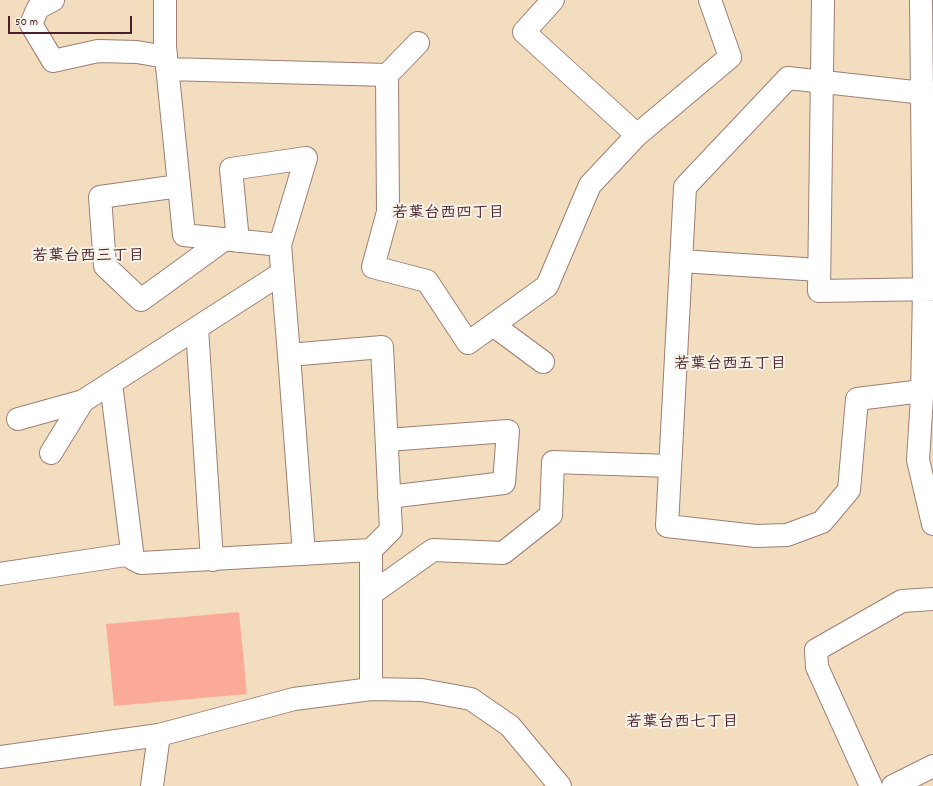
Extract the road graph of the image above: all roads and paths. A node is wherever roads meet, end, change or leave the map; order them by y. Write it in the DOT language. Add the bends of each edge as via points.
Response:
graph roads {
  1 [pos="53,0"];
  2 [pos="165,0"];
  3 [pos="553,0"];
  4 [pos="710,0"];
  5 [pos="823,0"];
  6 [pos="920,0"];
  7 [pos="418,43"];
  8 [pos="167,63"];
  9 [pos="387,75"];
  10 [pos="822,82"];
  11 [pos="927,93"];
  12 [pos="637,135"];
  13 [pos="179,186"];
  14 [pos="231,240"];
  15 [pos="280,245"];
  16 [pos="681,261"];
  17 [pos="819,270"];
  18 [pos="282,273"];
  19 [pos="929,289"];
  20 [pos="492,325"];
  21 [pos="197,328"];
  22 [pos="289,355"];
  23 [pos="543,362"];
  24 [pos="111,382"];
  25 [pos="926,395"];
  26 [pos="82,401"];
  27 [pos="18,419"];
  28 [pos="386,440"];
  29 [pos="51,453"];
  30 [pos="670,466"];
  31 [pos="389,496"];
  32 [pos="933,524"];
  33 [pos="371,550"];
  34 [pos="132,554"];
  35 [pos="304,554"];
  36 [pos="212,560"];
  37 [pos="0,574"];
  38 [pos="371,594"];
  39 [pos="933,599"];
  40 [pos="371,689"];
  41 [pos="159,735"];
  42 [pos="0,757"];
  43 [pos="933,766"];
  44 [pos="152,786"];
  45 [pos="560,786"];
  46 [pos="871,786"];
  47 [pos="893,786"];
  1 -- 8 [label="street" via="38,8 31,24 53,61 98,51 137,52"];
  2 -- 8 [label="street"];
  3 -- 12 [label="street" via="524,32"];
  4 -- 12 [label="street" via="730,57"];
  5 -- 10 [label="street"];
  6 -- 11 [label="street"];
  7 -- 9 [label="street"];
  8 -- 9 [label="street"];
  8 -- 13 [label="street"];
  9 -- 20 [label="street" via="388,212 373,268 427,281 468,342"];
  10 -- 11 [label="street"];
  10 -- 16 [label="street" via="788,78 685,187"];
  10 -- 17 [label="street"];
  11 -- 19 [label="street"];
  12 -- 20 [label="street" via="590,185 547,286"];
  13 -- 14 [label="street" via="184,235"];
  13 -- 14 [label="street" via="100,197 105,266 141,300"];
  14 -- 15 [label="street"];
  14 -- 15 [label="street" via="230,168 306,158"];
  15 -- 18 [label="street"];
  16 -- 17 [label="street"];
  16 -- 30 [label="street"];
  17 -- 19 [label="street" via="819,291"];
  18 -- 21 [label="street"];
  18 -- 22 [label="street"];
  19 -- 25 [label="street"];
  20 -- 23 [label="street"];
  21 -- 24 [label="street"];
  21 -- 36 [label="street"];
  22 -- 28 [label="street" via="382,347"];
  22 -- 35 [label="street"];
  24 -- 26 [label="street"];
  24 -- 34 [label="street"];
  25 -- 30 [label="street" via="858,399 849,490 822,522 787,535 756,536 667,526"];
  25 -- 32 [label="street" via="918,460"];
  26 -- 27 [label="street"];
  26 -- 29 [label="street"];
  28 -- 31 [label="street"];
  28 -- 31 [label="street" via="508,431 504,483"];
  30 -- 38 [label="street" via="553,462 551,515 503,553 433,550"];
  31 -- 33 [label="street" via="391,530"];
  33 -- 35 [label="street"];
  33 -- 38 [label="street"];
  34 -- 36 [label="street" via="133,559 141,563"];
  34 -- 37 [label="street"];
  35 -- 36 [label="street"];
  38 -- 40 [label="street"];
  39 -- 46 [label="street" via="902,602 816,650 817,667"];
  40 -- 41 [label="street" via="294,699"];
  40 -- 45 [label="street" via="422,690 471,699 510,726"];
  41 -- 42 [label="street"];
  41 -- 44 [label="street"];
  43 -- 47 [label="street"];
}
